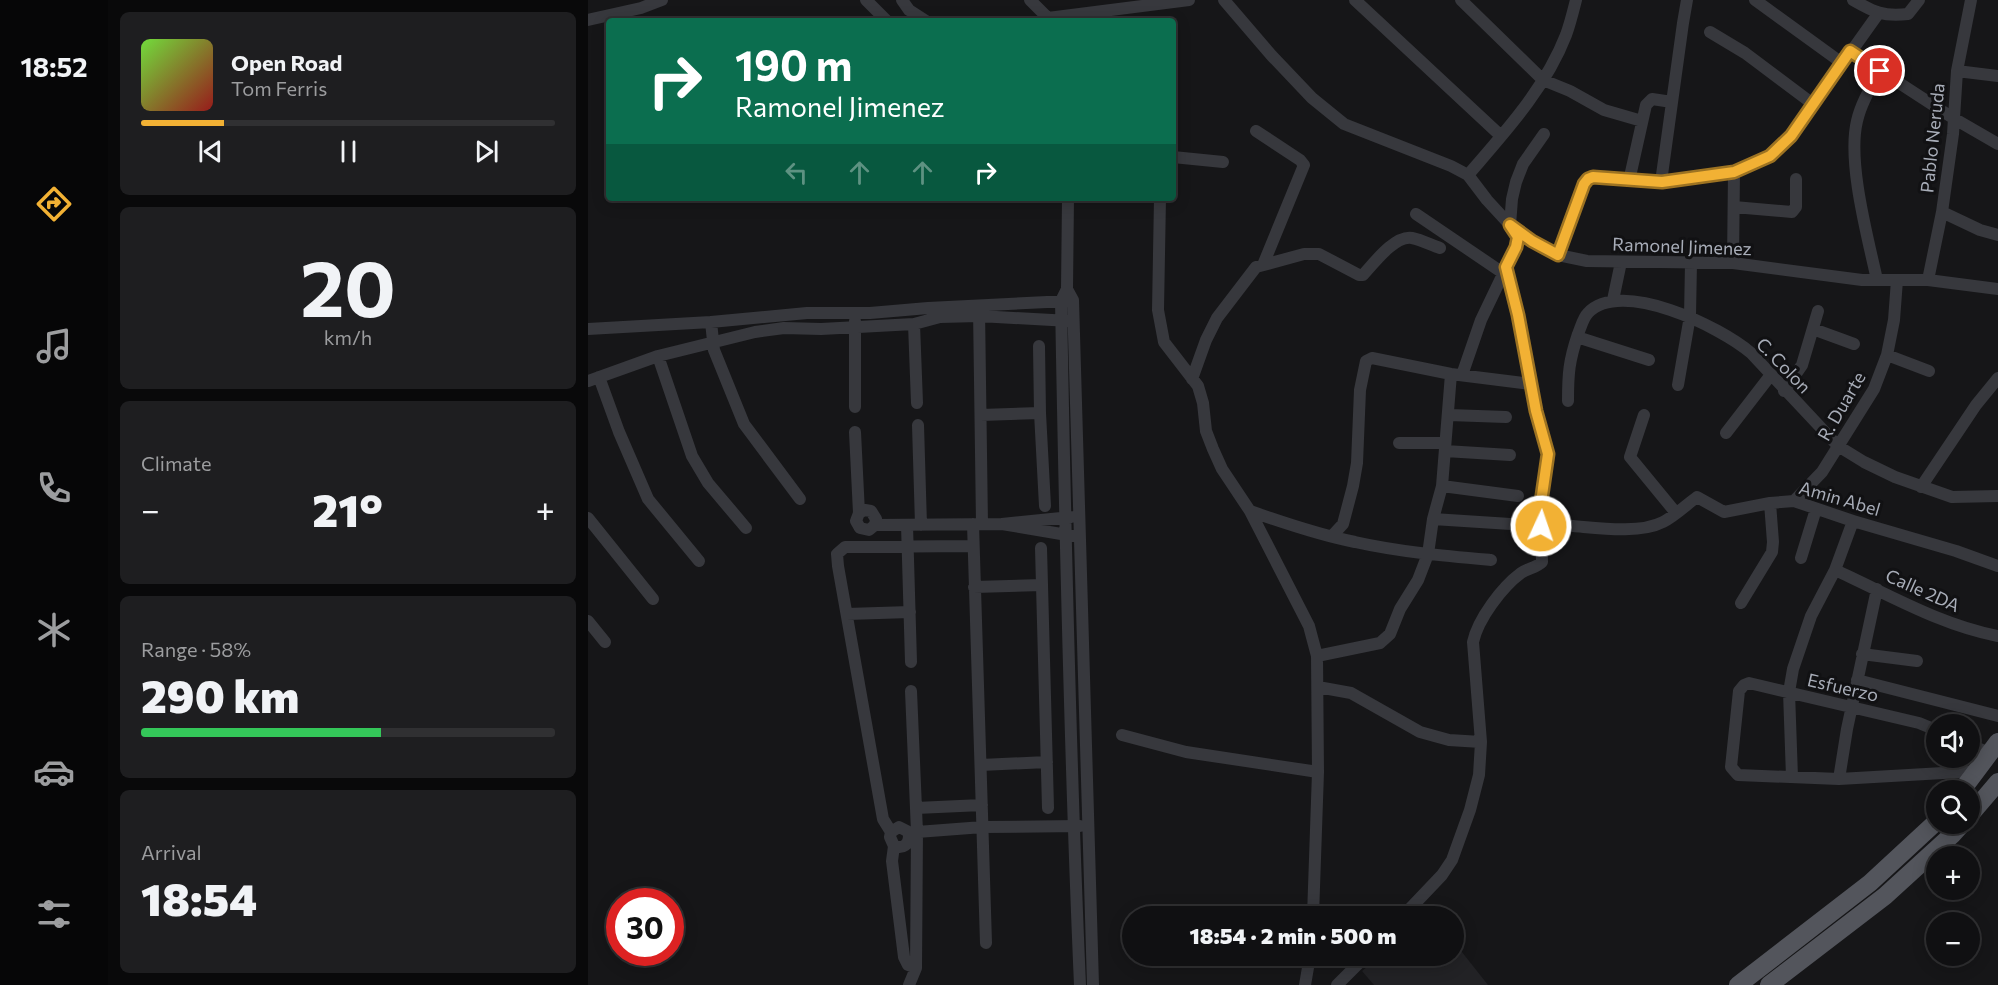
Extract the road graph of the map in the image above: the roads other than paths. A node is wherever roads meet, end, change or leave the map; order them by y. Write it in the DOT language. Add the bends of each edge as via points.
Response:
graph roads {
  1 [pos="662,0"];
  2 [pos="866,0"];
  3 [pos="902,0"];
  4 [pos="1030,0"];
  5 [pos="1189,0"];
  6 [pos="1224,0"];
  7 [pos="1356,0"];
  8 [pos="1461,0"];
  9 [pos="1576,0"];
  10 [pos="1687,0"];
  11 [pos="1755,0"];
  12 [pos="1853,0"];
  13 [pos="1919,0"];
  14 [pos="1971,0"];
  15 [pos="1878,14"];
  16 [pos="884,18"];
  17 [pos="921,18"];
  18 [pos="1046,18"];
  19 [pos="1062,18"];
  20 [pos="588,20"];
  21 [pos="1710,32"];
  22 [pos="1850,51"];
  23 [pos="1842,63"];
  24 [pos="1880,71"];
  25 [pos="1957,71"];
  26 [pos="1998,76"];
  27 [pos="1544,80"];
  28 [pos="1672,102"];
  29 [pos="1813,104"];
  30 [pos="1953,118"];
  31 [pos="1642,121"];
  32 [pos="1256,131"];
  33 [pos="1544,134"];
  34 [pos="1501,136"];
  35 [pos="1998,144"];
  36 [pos="1176,157"];
  37 [pos="1223,162"];
  38 [pos="1734,172"];
  39 [pos="1468,174"];
  40 [pos="1796,179"];
  41 [pos="1629,181"];
  42 [pos="1662,182"];
  43 [pos="1068,201"];
  44 [pos="1160,201"];
  45 [pos="1734,207"];
  46 [pos="1942,212"];
  47 [pos="1416,214"];
  48 [pos="1510,225"];
  49 [pos="1998,235"];
  50 [pos="1440,248"];
  51 [pos="1558,255"];
  52 [pos="1621,262"];
  53 [pos="1691,263"];
  54 [pos="1733,263"];
  55 [pos="1263,265"];
  56 [pos="1504,270"];
  57 [pos="1877,280"];
  58 [pos="1896,280"];
  59 [pos="1928,280"];
  60 [pos="1998,289"];
  61 [pos="1067,297"];
  62 [pos="1613,300"];
  63 [pos="979,311"];
  64 [pos="1818,311"];
  65 [pos="856,313"];
  66 [pos="1690,316"];
  67 [pos="1067,321"];
  68 [pos="711,322"];
  69 [pos="914,324"];
  70 [pos="855,327"];
  71 [pos="588,329"];
  72 [pos="1813,329"];
  73 [pos="1578,337"];
  74 [pos="713,341"];
  75 [pos="1854,344"];
  76 [pos="1039,346"];
  77 [pos="1887,355"];
  78 [pos="658,356"];
  79 [pos="1648,360"];
  80 [pos="1929,371"];
  81 [pos="1456,375"];
  82 [pos="1770,376"];
  83 [pos="1998,378"];
  84 [pos="594,379"];
  85 [pos="1192,379"];
  86 [pos="1531,384"];
  87 [pos="1678,385"];
  88 [pos="1784,391"];
  89 [pos="1568,401"];
  90 [pos="917,403"];
  91 [pos="855,407"];
  92 [pos="1040,413"];
  93 [pos="981,415"];
  94 [pos="1449,415"];
  95 [pos="1644,415"];
  96 [pos="1506,417"];
  97 [pos="918,425"];
  98 [pos="855,432"];
  99 [pos="1726,433"];
  100 [pos="1399,443"];
  101 [pos="1838,446"];
  102 [pos="1445,447"];
  103 [pos="1510,455"];
  104 [pos="1442,486"];
  105 [pos="1921,487"];
  106 [pos="1518,496"];
  107 [pos="1998,496"];
  108 [pos="800,499"];
  109 [pos="1794,501"];
  110 [pos="1770,503"];
  111 [pos="1045,506"];
  112 [pos="1816,509"];
  113 [pos="1250,511"];
  114 [pos="1676,513"];
  115 [pos="1065,517"];
  116 [pos="1079,517"];
  117 [pos="588,518"];
  118 [pos="1433,519"];
  119 [pos="1853,521"];
  120 [pos="977,524"];
  121 [pos="1002,524"];
  122 [pos="907,525"];
  123 [pos="921,525"];
  124 [pos="1541,526"];
  125 [pos="1573,526"];
  126 [pos="746,528"];
  127 [pos="1066,536"];
  128 [pos="1079,536"];
  129 [pos="1332,536"];
  130 [pos="907,546"];
  131 [pos="973,546"];
  132 [pos="1041,548"];
  133 [pos="1428,554"];
  134 [pos="1801,558"];
  135 [pos="699,561"];
  136 [pos="1491,561"];
  137 [pos="1998,566"];
  138 [pos="1835,570"];
  139 [pos="1042,585"];
  140 [pos="974,587"];
  141 [pos="1877,589"];
  142 [pos="653,600"];
  143 [pos="1741,603"];
  144 [pos="909,612"];
  145 [pos="848,614"];
  146 [pos="588,621"];
  147 [pos="1998,636"];
  148 [pos="605,642"];
  149 [pos="1862,654"];
  150 [pos="1317,656"];
  151 [pos="1917,661"];
  152 [pos="911,662"];
  153 [pos="1857,680"];
  154 [pos="1318,687"];
  155 [pos="911,691"];
  156 [pos="1789,692"];
  157 [pos="1851,708"];
  158 [pos="1998,716"];
  159 [pos="1926,726"];
  160 [pos="1122,735"];
  161 [pos="1481,742"];
  162 [pos="1994,748"];
  163 [pos="1047,762"];
  164 [pos="981,765"];
  165 [pos="1978,771"];
  166 [pos="1318,772"];
  167 [pos="1792,777"];
  168 [pos="1839,778"];
  169 [pos="1970,780"];
  170 [pos="1998,782"];
  171 [pos="1980,803"];
  172 [pos="982,805"];
  173 [pos="916,808"];
  174 [pos="1048,808"];
  175 [pos="1073,826"];
  176 [pos="1088,826"];
  177 [pos="983,827"];
  178 [pos="1926,831"];
  179 [pos="891,832"];
  180 [pos="913,834"];
  181 [pos="1953,834"];
  182 [pos="894,846"];
  183 [pos="1313,906"];
  184 [pos="1413,906"];
  185 [pos="986,943"];
  186 [pos="1308,966"];
  187 [pos="1356,966"];
  188 [pos="916,968"];
  189 [pos="909,985"];
  190 [pos="1080,985"];
  191 [pos="1093,985"];
  192 [pos="1305,985"];
  193 [pos="1337,985"];
  194 [pos="1738,985"];
  195 [pos="1768,985"];
  1 -- 20 [label="street" via="641,9"];
  2 -- 16 [label="street"];
  3 -- 17 [label="street"];
  4 -- 18 [label="street"];
  5 -- 19 [label="street"];
  6 -- 39 [label="street" via="1312,98 1344,124"];
  7 -- 34 [label="street"];
  8 -- 27 [label="street"];
  9 -- 27 [label="street" via="1565,36"];
  10 -- 28 [label="street"];
  11 -- 23 [label="street"];
  12 -- 15 [label="street"];
  13 -- 15 [label="street" via="1908,14"];
  14 -- 25 [label="street, Pablo Neruda"];
  15 -- 22 [label="street"];
  21 -- 29 [label="street"];
  22 -- 23 [label="street"];
  22 -- 24 [label="street"];
  23 -- 29 [label="street"];
  24 -- 30 [label="street"];
  24 -- 57 [label="street" via="1858,115 1854,149"];
  25 -- 26 [label="street"];
  25 -- 30 [label="street, Pablo Neruda"];
  27 -- 31 [label="street" via="1604,110"];
  27 -- 34 [label="street"];
  28 -- 31 [label="street" via="1649,100"];
  28 -- 42 [label="street"];
  29 -- 38 [label="street" via="1791,136 1770,156"];
  30 -- 35 [label="street"];
  30 -- 46 [label="street, Pablo Neruda"];
  31 -- 41 [label="street"];
  32 -- 55 [label="street" via="1304,165"];
  33 -- 48 [label="street" via="1523,164 1516,182"];
  34 -- 39 [label="street"];
  36 -- 37 [label="street"];
  38 -- 42 [label="street"];
  38 -- 45 [label="street"];
  39 -- 48 [label="street, Ramonel Jimenez"];
  40 -- 45 [label="street" via="1796,207 1792,212"];
  41 -- 42 [label="street"];
  41 -- 51 [label="street" via="1588,179"];
  43 -- 61 [label="street"];
  44 -- 85 [label="street" via="1160,329 1164,342"];
  45 -- 54 [label="street"];
  46 -- 49 [label="street"];
  46 -- 59 [label="street, Pablo Neruda"];
  47 -- 56 [label="street"];
  48 -- 51 [label="street, Ramonel Jimenez"];
  48 -- 56 [label="street" via="1518,237"];
  50 -- 55 [label="street" via="1411,237 1400,239 1363,275 1319,254"];
  51 -- 52 [label="street, Ramonel Jimenez"];
  52 -- 53 [label="street, Ramonel Jimenez"];
  52 -- 62 [label="street"];
  53 -- 54 [label="street, Ramonel Jimenez"];
  53 -- 66 [label="street"];
  54 -- 57 [label="street, Ramonel Jimenez"];
  55 -- 85 [label="street" via="1256,267 1217,318"];
  56 -- 81 [label="street"];
  56 -- 86 [label="street" via="1512,288"];
  57 -- 58 [label="street, Ramonel Jimenez"];
  58 -- 59 [label="street, Ramonel Jimenez"];
  58 -- 77 [label="street, R. Duarte"];
  59 -- 60 [label="street, Ramonel Jimenez"];
  61 -- 63 [label="street"];
  61 -- 67 [label="street"];
  62 -- 66 [label="street, C. Colon"];
  62 -- 73 [label="street" via="1587,313"];
  63 -- 65 [label="street"];
  63 -- 67 [label="street"];
  63 -- 69 [label="street"];
  63 -- 93 [label="street"];
  64 -- 72 [label="street"];
  65 -- 68 [label="street" via="807,313"];
  65 -- 70 [label="street"];
  66 -- 82 [label="street, C. Colon" via="1749,351"];
  66 -- 87 [label="street"];
  67 -- 115 [label="street"];
  67 -- 116 [label="street"];
  68 -- 71 [label="street"];
  68 -- 74 [label="street"];
  69 -- 70 [label="street"];
  69 -- 90 [label="street"];
  70 -- 74 [label="street" via="784,328"];
  70 -- 91 [label="street"];
  72 -- 75 [label="street"];
  72 -- 88 [label="street" via="1802,365"];
  73 -- 79 [label="street"];
  73 -- 89 [label="street" via="1569,364"];
  74 -- 78 [label="street"];
  74 -- 108 [label="street" via="744,424"];
  76 -- 92 [label="street"];
  77 -- 80 [label="street"];
  77 -- 101 [label="street, R. Duarte" via="1874,389"];
  78 -- 84 [label="street"];
  78 -- 126 [label="street" via="692,456 708,483"];
  81 -- 86 [label="street"];
  81 -- 94 [label="street"];
  81 -- 129 [label="street" via="1372,358 1366,361 1353,486 1343,525"];
  82 -- 88 [label="street, C. Colon"];
  82 -- 99 [label="street"];
  83 -- 105 [label="street"];
  84 -- 135 [label="street" via="648,499"];
  85 -- 113 [label="street" via="1198,386 1213,449"];
  86 -- 124 [label="street" via="1548,454"];
  88 -- 101 [label="street, C. Colon"];
  92 -- 93 [label="street"];
  92 -- 111 [label="street"];
  93 -- 120 [label="street"];
  94 -- 96 [label="street"];
  94 -- 102 [label="street"];
  95 -- 114 [label="street" via="1630,456"];
  97 -- 123 [label="street"];
  98 -- 122 [label="street" via="859,513 856,521 868,530 875,525"];
  100 -- 102 [label="street"];
  101 -- 105 [label="street, C. Colon" via="1874,468"];
  101 -- 109 [label="street, R. Duarte" via="1817,478"];
  102 -- 103 [label="street"];
  102 -- 104 [label="street"];
  104 -- 106 [label="street"];
  104 -- 118 [label="street"];
  105 -- 107 [label="street, C. Colon" via="1952,497"];
  109 -- 110 [label="street, Amin Abel"];
  109 -- 112 [label="street, Amin Abel"];
  110 -- 114 [label="street, Amin Abel" via="1724,512 1697,497"];
  110 -- 143 [label="street" via="1772,552"];
  112 -- 119 [label="street, Amin Abel"];
  112 -- 134 [label="street"];
  113 -- 129 [label="street"];
  113 -- 150 [label="street" via="1309,626"];
  114 -- 125 [label="street, Amin Abel" via="1653,526 1613,530"];
  115 -- 116 [label="street"];
  115 -- 121 [label="street"];
  115 -- 127 [label="street"];
  116 -- 128 [label="street"];
  117 -- 142 [label="street"];
  118 -- 124 [label="street"];
  118 -- 133 [label="street"];
  119 -- 137 [label="street, Amin Abel"];
  119 -- 138 [label="street"];
  120 -- 121 [label="street"];
  120 -- 123 [label="street"];
  120 -- 131 [label="street"];
  121 -- 127 [label="street"];
  122 -- 123 [label="street"];
  122 -- 130 [label="street"];
  124 -- 161 [label="street" via="1542,562 1510,583 1475,631"];
  127 -- 128 [label="street"];
  127 -- 175 [label="street"];
  128 -- 176 [label="street"];
  129 -- 133 [label="street"];
  130 -- 131 [label="street"];
  130 -- 144 [label="street"];
  130 -- 145 [label="street" via="840,550 838,566"];
  131 -- 140 [label="street"];
  132 -- 139 [label="street"];
  133 -- 136 [label="street"];
  133 -- 150 [label="street" via="1388,638"];
  138 -- 141 [label="street, Calle 2DA"];
  138 -- 156 [label="street" via="1802,638"];
  139 -- 140 [label="street"];
  139 -- 163 [label="street"];
  140 -- 164 [label="street"];
  141 -- 147 [label="street, Calle 2DA" via="1955,625"];
  141 -- 149 [label="street"];
  144 -- 145 [label="street"];
  144 -- 152 [label="street"];
  145 -- 179 [label="street" via="883,819"];
  146 -- 148 [label="street"];
  149 -- 151 [label="street"];
  149 -- 153 [label="street"];
  150 -- 154 [label="street"];
  153 -- 157 [label="street"];
  153 -- 158 [label="street"];
  154 -- 161 [label="street" via="1351,693 1420,732 1449,740"];
  154 -- 166 [label="street"];
  155 -- 173 [label="street"];
  156 -- 157 [label="street, Esfuerzo"];
  156 -- 167 [label="street"];
  156 -- 167 [label="street, Esfuerzo" via="1749,682 1742,686 1731,768 1738,775"];
  157 -- 159 [label="street, Esfuerzo"];
  157 -- 168 [label="street"];
  160 -- 166 [label="street" via="1186,752"];
  161 -- 184 [label="street" via="1479,775 1452,860"];
  162 -- 165 [label="main road"];
  163 -- 164 [label="street"];
  163 -- 174 [label="street"];
  164 -- 172 [label="street"];
  165 -- 168 [label="street"];
  165 -- 169 [label="main road"];
  166 -- 183 [label="street"];
  167 -- 168 [label="street"];
  170 -- 171 [label="main road"];
  172 -- 173 [label="street"];
  172 -- 177 [label="street"];
  173 -- 180 [label="street"];
  175 -- 176 [label="street"];
  175 -- 177 [label="street"];
  175 -- 190 [label="street"];
  176 -- 191 [label="street"];
  177 -- 180 [label="street"];
  177 -- 185 [label="street"];
  178 -- 194 [label="main road" via="1870,883"];
  179 -- 180 [label="street" via="899,827"];
  179 -- 182 [label="street"];
  180 -- 182 [label="street" via="905,846"];
  180 -- 188 [label="street"];
  181 -- 195 [label="main road" via="1885,896"];
  182 -- 188 [label="street" via="892,861 904,957"];
  186 -- 192 [label="street"];
  187 -- 193 [label="street"];
  188 -- 189 [label="street"];
}
